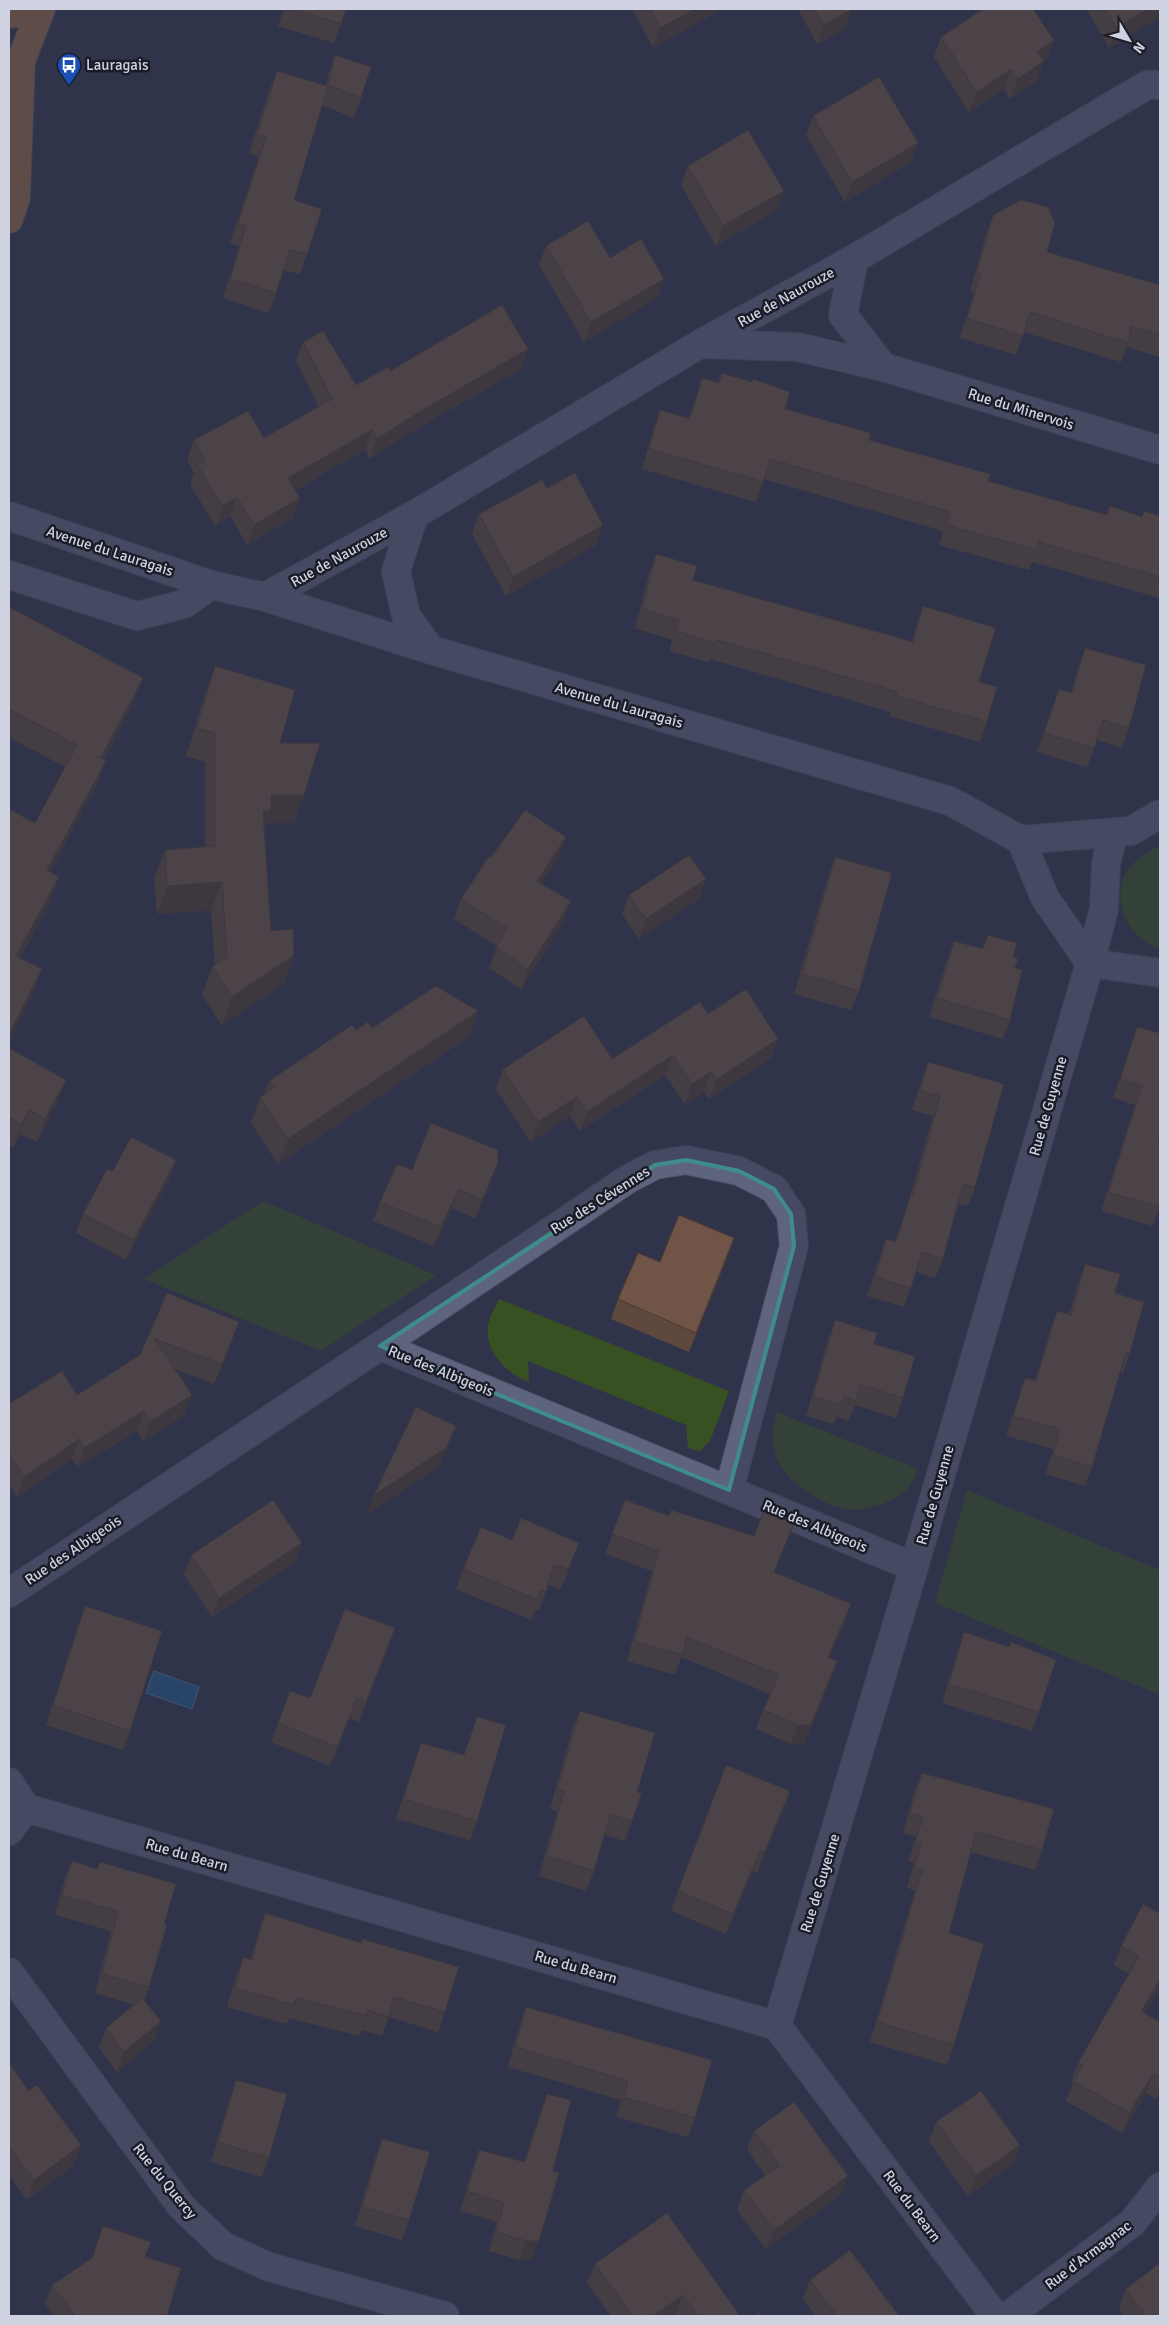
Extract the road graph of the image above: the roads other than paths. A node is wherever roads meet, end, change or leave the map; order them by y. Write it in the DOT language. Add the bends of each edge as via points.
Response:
graph roads {
  1 [pos="30,9"];
  2 [pos="41,9"];
  3 [pos="9,14"];
  4 [pos="1160,85"];
  5 [pos="9,219"];
  6 [pos="854,259"];
  7 [pos="700,344"];
  8 [pos="883,367"];
  9 [pos="1160,450"];
  10 [pos="9,516"];
  11 [pos="414,516"];
  12 [pos="9,576"];
  13 [pos="211,585"];
  14 [pos="265,597"];
  15 [pos="431,650"];
  16 [pos="1160,814"];
  17 [pos="1114,832"];
  18 [pos="1021,840"];
  19 [pos="1090,963"];
  20 [pos="1160,973"];
  21 [pos="380,1346"];
  22 [pos="729,1490"];
  23 [pos="914,1568"];
  24 [pos="9,1593"];
  25 [pos="9,1782"];
  26 [pos="26,1808"];
  27 [pos="9,1830"];
  28 [pos="9,1972"];
  29 [pos="777,2026"];
  30 [pos="1160,2187"];
  31 [pos="445,2316"];
  32 [pos="995,2316"];
  33 [pos="1008,2316"];
  1 -- 3 [label="main road"];
  2 -- 5 [label="main road" via="22,61 16,197"];
  4 -- 6 [label="street, Rue de Naurouze" via="1147,85"];
  6 -- 7 [label="street, Rue de Naurouze"];
  6 -- 8 [label="street" via="844,316"];
  7 -- 8 [label="street, Rue du Minervois" via="798,347"];
  7 -- 11 [label="street, Rue de Naurouze"];
  8 -- 9 [label="street, Rue du Minervois"];
  10 -- 13 [label="street, Avenue du Lauragais"];
  11 -- 14 [label="street, Rue de Naurouze"];
  11 -- 15 [label="street, Rue de Naurouze" via="396,571 406,616"];
  12 -- 13 [label="street" via="137,616 184,604"];
  13 -- 14 [label="street, Avenue du Lauragais"];
  14 -- 15 [label="street, Avenue du Lauragais"];
  15 -- 18 [label="street, Avenue du Lauragais" via="950,800"];
  16 -- 17 [label="street" via="1131,831"];
  17 -- 18 [label="street"];
  17 -- 19 [label="street, Rue de Guyenne" via="1106,863 1104,909"];
  18 -- 19 [label="street" via="1046,898"];
  19 -- 20 [label="street"];
  19 -- 23 [label="street, Rue de Guyenne"];
  21 -- 22 [label="street, Rue des Albigeois"];
  21 -- 22 [label="street, Rue des Cévennes" via="628,1179 655,1165 686,1160 739,1171 774,1189 791,1214 794,1246"];
  21 -- 24 [label="street, Rue des Albigeois"];
  22 -- 23 [label="street, Rue des Albigeois"];
  23 -- 29 [label="street, Rue de Guyenne"];
  25 -- 26 [label="street"];
  26 -- 27 [label="street"];
  26 -- 29 [label="street, Rue du Bearn"];
  28 -- 31 [label="street, Rue du Quercy" via="181,2206 223,2246 269,2268"];
  29 -- 32 [label="street, Rue du Bearn"];
  30 -- 33 [label="street, Rue d'Armagnac" via="1133,2222"];
}
